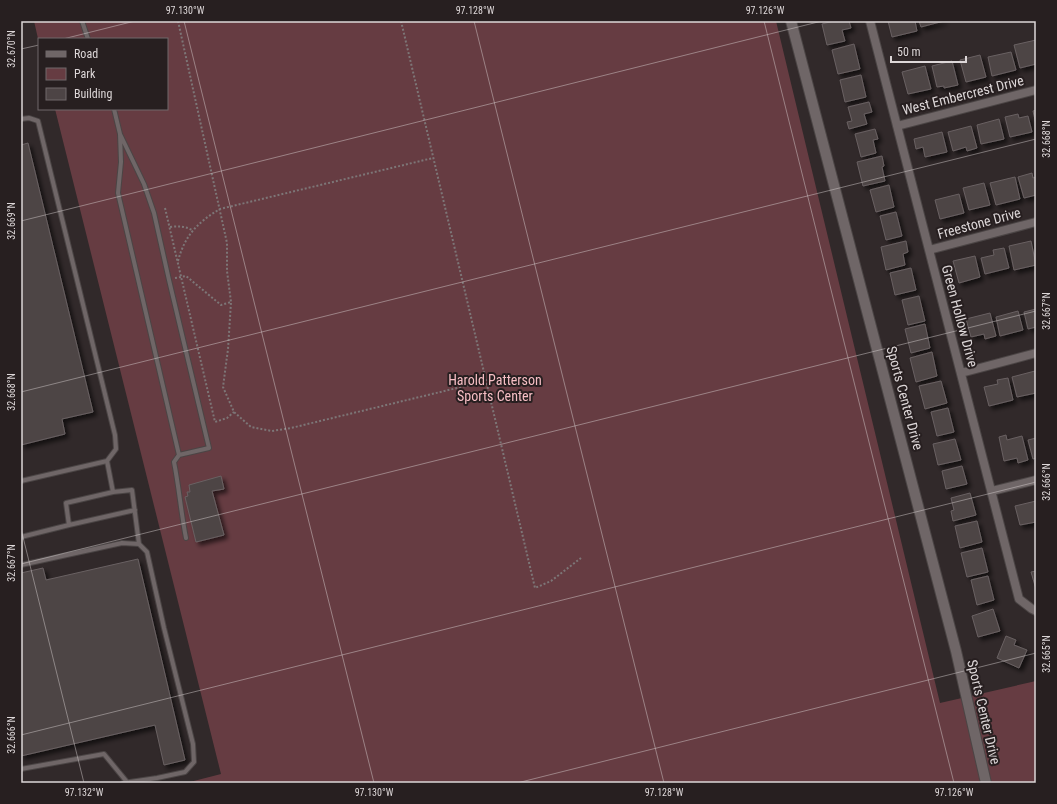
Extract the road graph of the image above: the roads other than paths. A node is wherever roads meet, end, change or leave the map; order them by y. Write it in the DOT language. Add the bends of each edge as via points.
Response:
graph roads {
  1 [pos="82,21"];
  2 [pos="791,21"];
  3 [pos="870,21"];
  4 [pos="88,38"];
  5 [pos="1036,90"];
  6 [pos="114,110"];
  7 [pos="21,119"];
  8 [pos="897,126"];
  9 [pos="120,134"];
  10 [pos="1036,222"];
  11 [pos="929,250"];
  12 [pos="1036,354"];
  13 [pos="961,373"];
  14 [pos="179,455"];
  15 [pos="107,461"];
  16 [pos="1036,480"];
  17 [pos="21,481"];
  18 [pos="992,491"];
  19 [pos="113,492"];
  20 [pos="135,510"];
  21 [pos="69,525"];
  22 [pos="21,537"];
  23 [pos="186,538"];
  24 [pos="139,544"];
  25 [pos="21,565"];
  26 [pos="1035,611"];
  27 [pos="21,769"];
  28 [pos="127,782"];
  29 [pos="123,783"];
  30 [pos="986,783"];
  1 -- 4 [label="lane"];
  2 -- 30 [label="street, Sports Center Drive" via="954,644"];
  3 -- 8 [label="street, Green Hollow Drive"];
  5 -- 8 [label="street, West Embercrest Drive"];
  6 -- 9 [label="lane"];
  7 -- 15 [label="lane" via="38,121 115,435 116,449"];
  8 -- 11 [label="street, Green Hollow Drive"];
  9 -- 14 [label="lane" via="118,193"];
  9 -- 14 [label="lane" via="144,184 154,213 209,448"];
  10 -- 11 [label="street, Freestone Drive"];
  11 -- 13 [label="street, Green Hollow Drive"];
  12 -- 13 [label="street"];
  13 -- 18 [label="street, Green Hollow Drive"];
  14 -- 23 [label="lane" via="174,462"];
  15 -- 17 [label="lane"];
  15 -- 19 [label="lane"];
  16 -- 18 [label="street"];
  18 -- 26 [label="street, Green Hollow Drive" via="1019,598"];
  19 -- 20 [label="lane" via="132,490"];
  19 -- 21 [label="lane" via="66,503"];
  20 -- 21 [label="lane"];
  20 -- 24 [label="lane"];
  21 -- 22 [label="lane"];
  24 -- 25 [label="lane" via="122,543"];
  24 -- 28 [label="lane" via="147,552 193,744 194,762 185,772"];
  27 -- 28 [label="lane" via="104,754"];
  28 -- 29 [label="lane"];
}
